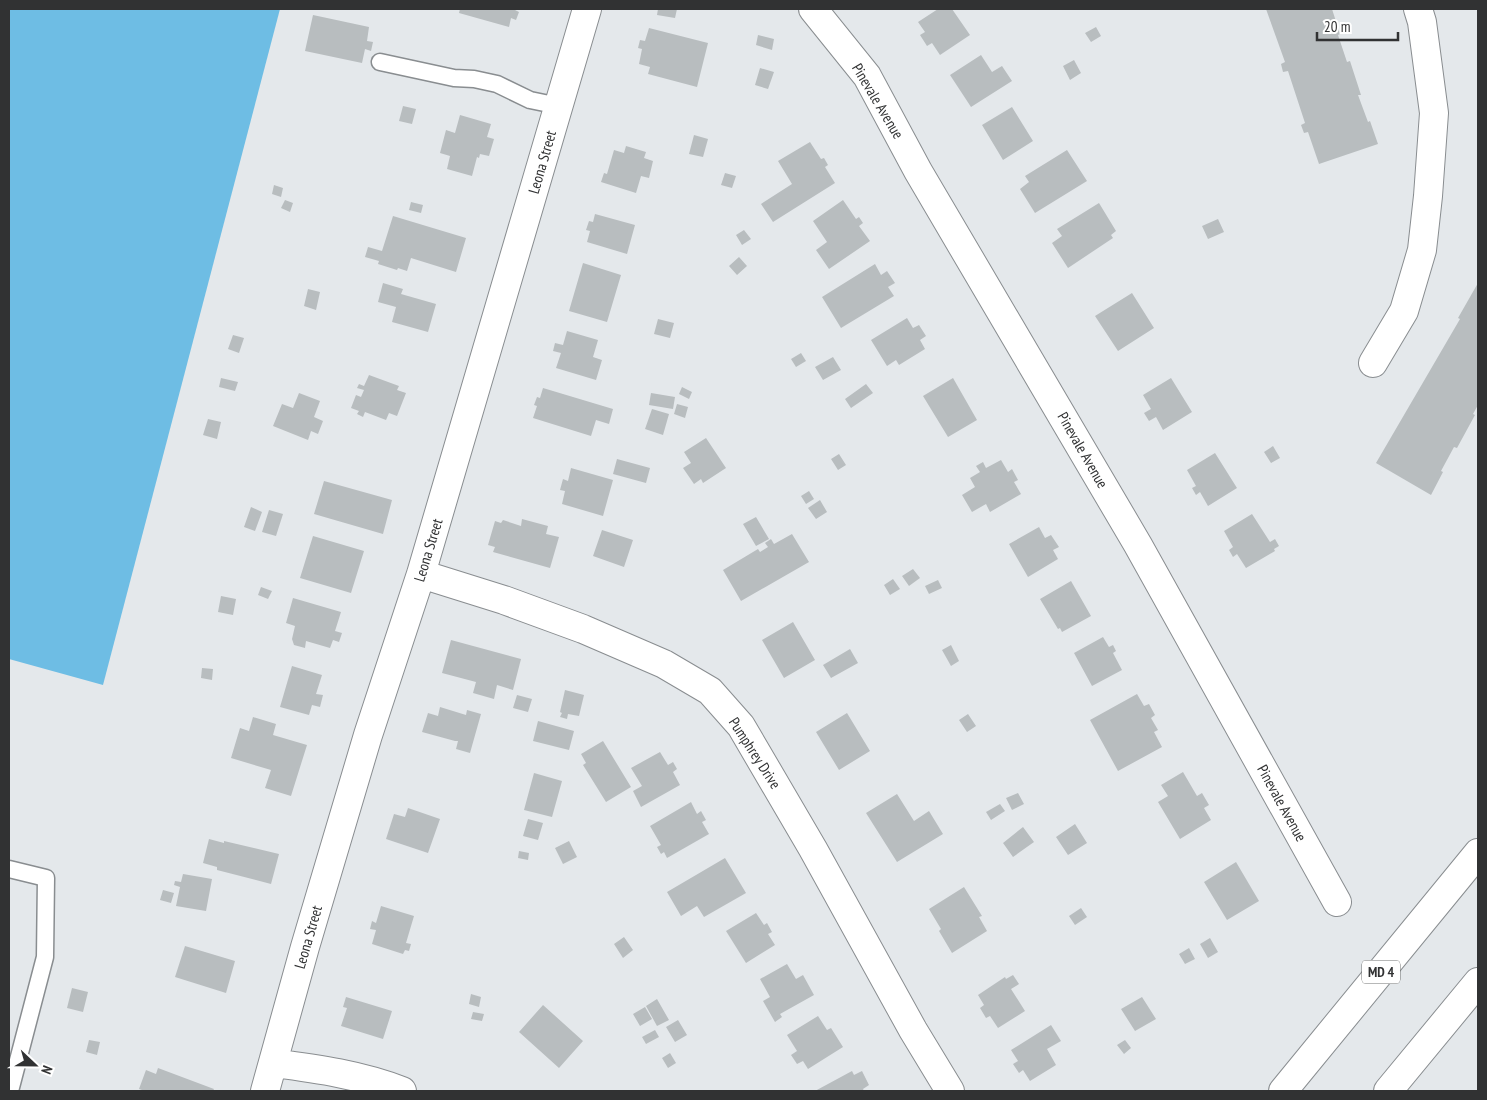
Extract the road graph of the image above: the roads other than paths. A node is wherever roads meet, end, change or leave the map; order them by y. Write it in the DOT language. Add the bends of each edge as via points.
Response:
graph roads {
  1 [pos="587,9"];
  2 [pos="813,9"];
  3 [pos="1418,9"];
  4 [pos="380,62"];
  5 [pos="559,106"];
  6 [pos="1373,363"];
  7 [pos="421,574"];
  8 [pos="1478,853"];
  9 [pos="9,869"];
  10 [pos="1337,902"];
  11 [pos="1478,982"];
  12 [pos="274,1063"];
  13 [pos="10,1091"];
  14 [pos="265,1091"];
  15 [pos="402,1091"];
  16 [pos="950,1091"];
  17 [pos="1283,1091"];
  18 [pos="1388,1091"];
  1 -- 5 [label="main road, Leona Street"];
  2 -- 10 [label="main road, Pinevale Avenue" via="868,76 918,170 1138,545"];
  3 -- 6 [label="main road" via="1434,113 1422,250 1404,311"];
  4 -- 5 [label="lane" via="497,84 530,100"];
  5 -- 7 [label="main road, Leona Street"];
  7 -- 12 [label="main road, Leona Street" via="368,735"];
  7 -- 16 [label="main road, Pumphrey Drive" via="583,629 664,664 710,691 746,734"];
  8 -- 17 [label="main road, MD 4"];
  9 -- 13 [label="lane" via="46,878 45,957"];
  11 -- 18 [label="main road"];
  12 -- 14 [label="main road, Leona Street"];
  12 -- 15 [label="main road" via="370,1080"];
}
